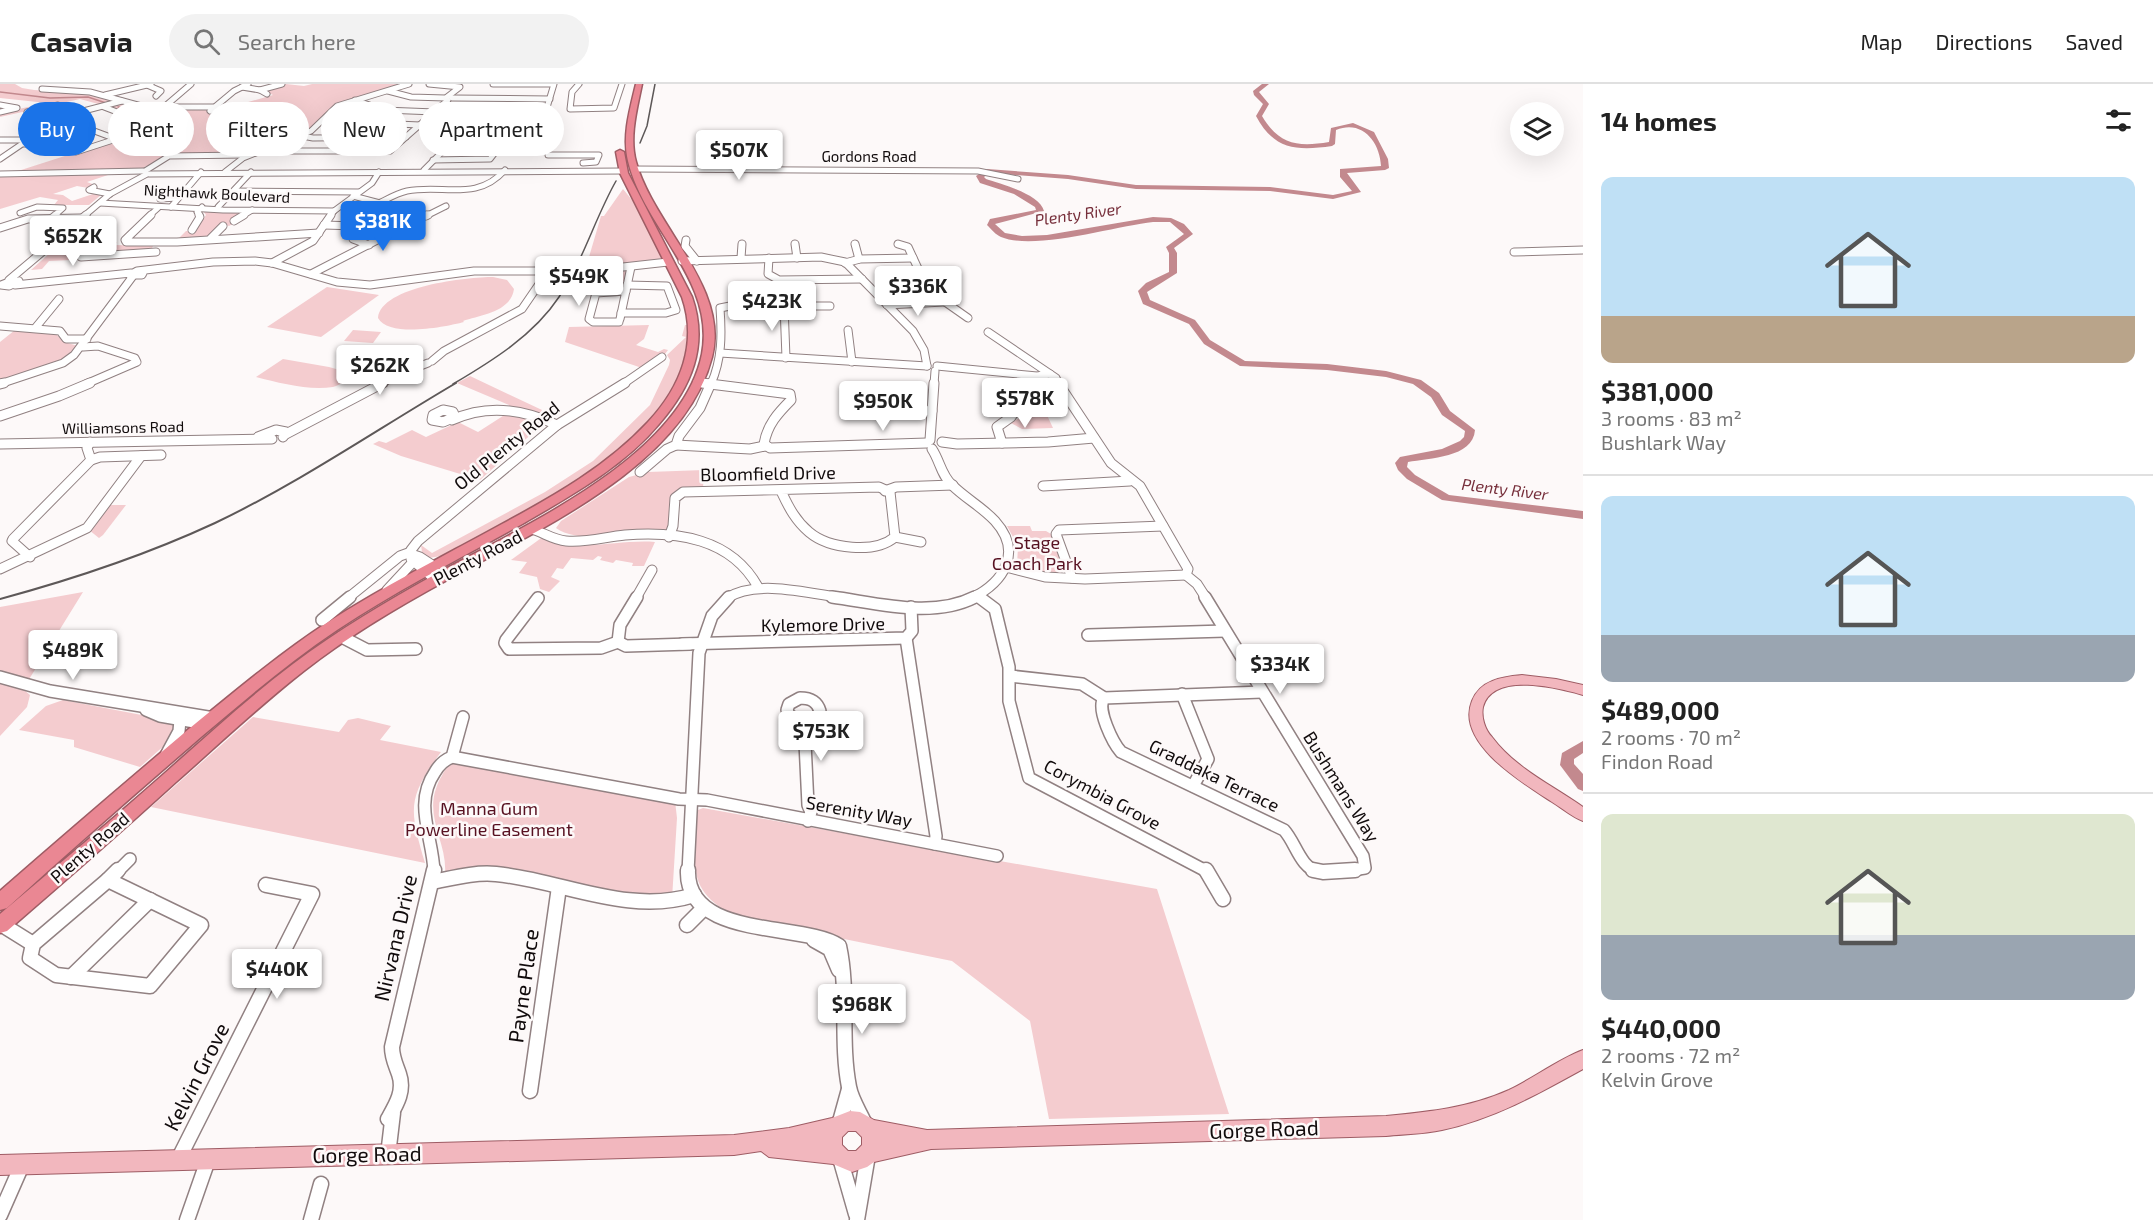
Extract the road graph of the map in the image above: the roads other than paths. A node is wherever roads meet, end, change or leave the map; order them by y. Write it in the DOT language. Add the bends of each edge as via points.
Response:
graph roads {
  1 [pos="48,84"];
  2 [pos="88,84"];
  3 [pos="149,84"];
  4 [pos="191,84"];
  5 [pos="282,84"];
  6 [pos="409,84"];
  7 [pos="429,84"];
  8 [pos="493,84"];
  9 [pos="553,84"];
  10 [pos="579,84"];
  11 [pos="622,84"];
  12 [pos="631,84"];
  13 [pos="639,84"];
  14 [pos="244,85"];
  15 [pos="459,85"];
  16 [pos="260,90"];
  17 [pos="388,91"];
  18 [pos="77,92"];
  19 [pos="267,94"];
  20 [pos="102,95"];
  21 [pos="156,96"];
  22 [pos="448,99"];
  23 [pos="550,99"];
  24 [pos="356,100"];
  25 [pos="122,101"];
  26 [pos="126,102"];
  27 [pos="170,102"];
  28 [pos="214,102"];
  29 [pos="221,102"];
  30 [pos="445,102"];
  31 [pos="549,102"];
  32 [pos="0,105"];
  33 [pos="104,107"];
  34 [pos="96,109"];
  35 [pos="108,109"];
  36 [pos="419,111"];
  37 [pos="0,112"];
  38 [pos="623,118"];
  39 [pos="419,126"];
  40 [pos="96,131"];
  41 [pos="309,132"];
  42 [pos="407,136"];
  43 [pos="0,140"];
  44 [pos="18,141"];
  45 [pos="96,146"];
  46 [pos="620,146"];
  47 [pos="18,147"];
  48 [pos="438,156"];
  49 [pos="445,156"];
  50 [pos="492,156"];
  51 [pos="2,157"];
  52 [pos="245,157"];
  53 [pos="433,160"];
  54 [pos="444,160"];
  55 [pos="570,163"];
  56 [pos="623,167"];
  57 [pos="504,169"];
  58 [pos="634,169"];
  59 [pos="424,170"];
  60 [pos="438,170"];
  61 [pos="537,170"];
  62 [pos="201,172"];
  63 [pos="228,172"];
  64 [pos="251,172"];
  65 [pos="379,172"];
  66 [pos="146,173"];
  67 [pos="0,174"];
  68 [pos="1018,178"];
  69 [pos="94,187"];
  70 [pos="234,191"];
  71 [pos="110,194"];
  72 [pos="356,194"];
  73 [pos="178,198"];
  74 [pos="160,199"];
  75 [pos="381,202"];
  76 [pos="100,203"];
  77 [pos="446,206"];
  78 [pos="158,207"];
  79 [pos="171,207"];
  80 [pos="202,207"];
  81 [pos="218,207"];
  82 [pos="252,210"];
  83 [pos="334,211"];
  84 [pos="20,213"];
  85 [pos="426,216"];
  86 [pos="51,219"];
  87 [pos="81,219"];
  88 [pos="234,220"];
  89 [pos="324,225"];
  90 [pos="223,226"];
  91 [pos="0,228"];
  92 [pos="192,230"];
  93 [pos="319,233"];
  94 [pos="390,234"];
  95 [pos="211,238"];
  96 [pos="353,239"];
  97 [pos="686,240"];
  98 [pos="162,243"];
  99 [pos="742,244"];
  100 [pos="795,244"];
  101 [pos="855,244"];
  102 [pos="898,244"];
  103 [pos="369,245"];
  104 [pos="1583,250"];
  105 [pos="156,252"];
  106 [pos="1514,252"];
  107 [pos="81,257"];
  108 [pos="741,258"];
  109 [pos="797,258"];
  110 [pos="913,258"];
  111 [pos="858,259"];
  112 [pos="699,260"];
  113 [pos="767,260"];
  114 [pos="668,262"];
  115 [pos="683,262"];
  116 [pos="272,263"];
  117 [pos="846,263"];
  118 [pos="643,266"];
  119 [pos="654,266"];
  120 [pos="138,273"];
  121 [pos="311,274"];
  122 [pos="676,277"];
  123 [pos="862,278"];
  124 [pos="6,285"];
  125 [pos="626,288"];
  126 [pos="59,299"];
  127 [pos="944,302"];
  128 [pos="783,305"];
  129 [pos="887,305"];
  130 [pos="832,306"];
  131 [pos="621,313"];
  132 [pos="968,318"];
  133 [pos="0,326"];
  134 [pos="36,327"];
  135 [pos="848,330"];
  136 [pos="988,332"];
  137 [pos="85,343"];
  138 [pos="720,353"];
  139 [pos="662,357"];
  140 [pos="786,358"];
  141 [pos="852,362"];
  142 [pos="931,368"];
  143 [pos="400,374"];
  144 [pos="1050,374"];
  145 [pos="0,384"];
  146 [pos="696,385"];
  147 [pos="710,386"];
  148 [pos="352,399"];
  149 [pos="865,407"];
  150 [pos="447,410"];
  151 [pos="932,411"];
  152 [pos="1015,411"];
  153 [pos="483,412"];
  154 [pos="0,416"];
  155 [pos="452,420"];
  156 [pos="556,425"];
  157 [pos="1094,438"];
  158 [pos="90,442"];
  159 [pos="1002,443"];
  160 [pos="0,444"];
  161 [pos="935,444"];
  162 [pos="676,446"];
  163 [pos="765,446"];
  164 [pos="141,456"];
  165 [pos="161,456"];
  166 [pos="92,460"];
  167 [pos="640,471"];
  168 [pos="1130,481"];
  169 [pos="951,483"];
  170 [pos="1044,486"];
  171 [pos="887,492"];
  172 [pos="782,493"];
  173 [pos="509,525"];
  174 [pos="536,526"];
  175 [pos="1163,526"];
  176 [pos="669,537"];
  177 [pos="896,537"];
  178 [pos="921,542"];
  179 [pos="30,557"];
  180 [pos="425,566"];
  181 [pos="1006,567"];
  182 [pos="0,569"];
  183 [pos="652,570"];
  184 [pos="1186,575"];
  185 [pos="1072,579"];
  186 [pos="755,587"];
  187 [pos="977,595"];
  188 [pos="538,598"];
  189 [pos="909,610"];
  190 [pos="322,620"];
  191 [pos="1225,632"];
  192 [pos="1088,635"];
  193 [pos="342,637"];
  194 [pos="618,642"];
  195 [pos="904,643"];
  196 [pos="700,644"];
  197 [pos="416,649"];
  198 [pos="1010,676"];
  199 [pos="0,677"];
  200 [pos="1583,690"];
  201 [pos="1262,692"];
  202 [pos="1182,694"];
  203 [pos="1104,698"];
  204 [pos="140,707"];
  205 [pos="463,717"];
  206 [pos="180,720"];
  207 [pos="804,722"];
  208 [pos="219,723"];
  209 [pos="452,757"];
  210 [pos="163,760"];
  211 [pos="1193,786"];
  212 [pos="692,800"];
  213 [pos="1583,815"];
  214 [pos="805,820"];
  215 [pos="932,844"];
  216 [pos="997,856"];
  217 [pos="130,859"];
  218 [pos="1364,868"];
  219 [pos="108,880"];
  220 [pos="432,882"];
  221 [pos="266,885"];
  222 [pos="559,887"];
  223 [pos="693,893"];
  224 [pos="1223,899"];
  225 [pos="150,900"];
  226 [pos="0,902"];
  227 [pos="704,908"];
  228 [pos="1,925"];
  229 [pos="687,925"];
  230 [pos="33,944"];
  231 [pos="71,977"];
  232 [pos="1583,1059"];
  233 [pos="849,1089"];
  234 [pos="530,1090"];
  235 [pos="837,1126"];
  236 [pos="868,1129"];
  237 [pos="931,1139"];
  238 [pos="734,1145"];
  239 [pos="869,1154"];
  240 [pos="388,1155"];
  241 [pos="838,1156"];
  242 [pos="178,1160"];
  243 [pos="208,1160"];
  244 [pos="0,1165"];
  245 [pos="22,1165"];
  246 [pos="321,1184"];
  247 [pos="0,1215"];
  248 [pos="857,1219"];
  249 [pos="187,1220"];
  250 [pos="311,1220"];
  1 -- 18 [label="street" via="42,89"];
  2 -- 18 [label="street"];
  3 -- 20 [label="street"];
  3 -- 21 [label="street" via="161,91"];
  4 -- 27 [label="street"];
  5 -- 16 [label="street"];
  6 -- 17 [label="street"];
  7 -- 15 [label="street"];
  8 -- 9 [label="street"];
  9 -- 23 [label="street"];
  10 -- 11 [label="street" via="572,92 570,109 614,108"];
  12 -- 38 [label="highway"];
  13 -- 58 [label="highway, Plenty Road" via="630,134"];
  14 -- 16 [label="street"];
  14 -- 28 [label="street" via="226,88"];
  14 -- 29 [label="street"];
  15 -- 22 [label="street"];
  16 -- 19 [label="street"];
  17 -- 22 [label="street" via="406,97"];
  17 -- 24 [label="street"];
  18 -- 20 [label="street"];
  20 -- 25 [label="street"];
  22 -- 23 [label="street"];
  22 -- 30 [label="street"];
  23 -- 31 [label="street"];
  24 -- 36 [label="street" via="384,110"];
  24 -- 41 [label="street" via="337,106"];
  25 -- 26 [label="street"];
  25 -- 33 [label="street"];
  32 -- 37 [label="street" via="17,108"];
  33 -- 34 [label="street"];
  33 -- 35 [label="street"];
  39 -- 42 [label="street"];
  40 -- 45 [label="street" via="116,139"];
  43 -- 44 [label="street"];
  46 -- 56 [label="highway, Plenty Road"];
  47 -- 51 [label="street"];
  48 -- 53 [label="street"];
  49 -- 54 [label="street"];
  50 -- 54 [label="street"];
  52 -- 63 [label="street"];
  52 -- 66 [label="street" via="169,156"];
  53 -- 54 [label="street"];
  53 -- 59 [label="street"];
  54 -- 60 [label="street"];
  55 -- 61 [label="street" via="595,163 598,155 546,157"];
  56 -- 58 [label="highway, Gordons Road"];
  56 -- 61 [label="street, Gordons Road"];
  56 -- 114 [label="highway, Plenty Road"];
  57 -- 60 [label="street, Gordons Road"];
  57 -- 61 [label="street, Gordons Road"];
  57 -- 75 [label="street" via="503,174 480,188 408,190"];
  58 -- 68 [label="street, Gordons Road" via="939,170"];
  58 -- 115 [label="highway, Plenty Road"];
  59 -- 60 [label="street, Gordons Road"];
  59 -- 65 [label="street, Gordons Road"];
  62 -- 63 [label="street, Gordons Road"];
  62 -- 66 [label="street, Gordons Road"];
  62 -- 73 [label="street"];
  63 -- 64 [label="street, Gordons Road"];
  64 -- 65 [label="street, Gordons Road"];
  64 -- 70 [label="street"];
  65 -- 72 [label="street" via="372,183"];
  66 -- 67 [label="street, Gordons Road"];
  66 -- 71 [label="street"];
  69 -- 71 [label="street" via="89,190"];
  70 -- 72 [label="street"];
  70 -- 81 [label="street"];
  71 -- 76 [label="street"];
  72 -- 75 [label="street"];
  72 -- 83 [label="street"];
  73 -- 74 [label="street"];
  73 -- 79 [label="street"];
  75 -- 85 [label="street"];
  76 -- 78 [label="street, Nighthawk Boulevard"];
  76 -- 87 [label="street"];
  77 -- 85 [label="street"];
  78 -- 79 [label="street, Nighthawk Boulevard"];
  78 -- 98 [label="street" via="125,240"];
  79 -- 80 [label="street, Nighthawk Boulevard"];
  80 -- 81 [label="street, Nighthawk Boulevard"];
  80 -- 92 [label="street"];
  81 -- 82 [label="street, Nighthawk Boulevard"];
  82 -- 83 [label="street, Nighthawk Boulevard"];
  82 -- 88 [label="street"];
  83 -- 89 [label="street"];
  84 -- 86 [label="street" via="37,207 63,208"];
  85 -- 94 [label="street"];
  86 -- 87 [label="street"];
  86 -- 91 [label="street" via="28,219"];
  87 -- 124 [label="street"];
  89 -- 93 [label="street"];
  89 -- 94 [label="street" via="356,226"];
  90 -- 95 [label="street"];
  93 -- 95 [label="street"];
  93 -- 116 [label="street" via="313,241"];
  94 -- 103 [label="street"];
  95 -- 98 [label="street"];
  96 -- 103 [label="street"];
  97 -- 112 [label="street" via="685,246"];
  98 -- 105 [label="street"];
  99 -- 108 [label="street"];
  100 -- 109 [label="street"];
  101 -- 111 [label="street"];
  102 -- 110 [label="street" via="906,245"];
  103 -- 121 [label="street"];
  104 -- 106 [label="street"];
  105 -- 107 [label="street"];
  105 -- 120 [label="street"];
  108 -- 112 [label="street"];
  108 -- 113 [label="street"];
  109 -- 113 [label="street"];
  109 -- 117 [label="street"];
  110 -- 111 [label="street"];
  110 -- 127 [label="street" via="928,290"];
  111 -- 117 [label="street"];
  112 -- 115 [label="street"];
  113 -- 123 [label="street" via="768,274 779,280"];
  114 -- 115 [label="highway"];
  114 -- 118 [label="street"];
  114 -- 119 [label="street"];
  114 -- 122 [label="highway, Plenty Road"];
  115 -- 146 [label="highway, Plenty Road" via="703,300 708,324 708,349"];
  116 -- 120 [label="street" via="222,261"];
  116 -- 121 [label="street"];
  117 -- 123 [label="street"];
  118 -- 119 [label="street"];
  118 -- 125 [label="street" via="627,267"];
  119 -- 122 [label="street"];
  120 -- 124 [label="street"];
  120 -- 137 [label="street"];
  121 -- 143 [label="street" via="337,282 370,285 466,271 542,274 522,309"];
  122 -- 173 [label="highway, Plenty Road" via="690,303 694,335 690,364 674,397 654,423 619,456 584,482"];
  123 -- 129 [label="street"];
  125 -- 131 [label="street"];
  125 -- 131 [label="street" via="596,294 589,319 619,324"];
  125 -- 131 [label="street" via="667,286 676,310"];
  126 -- 134 [label="street"];
  127 -- 129 [label="street"];
  127 -- 132 [label="street"];
  128 -- 130 [label="street"];
  128 -- 138 [label="street" via="720,308"];
  128 -- 140 [label="street"];
  129 -- 142 [label="street" via="918,337"];
  133 -- 134 [label="street"];
  134 -- 137 [label="street" via="60,331 66,339"];
  135 -- 141 [label="street"];
  136 -- 144 [label="street, Bushmans Way"];
  137 -- 145 [label="street" via="63,363"];
  137 -- 154 [label="street" via="135,358 137,362 59,396"];
  138 -- 140 [label="street"];
  138 -- 147 [label="street"];
  139 -- 156 [label="street, Old Plenty Road"];
  140 -- 141 [label="street"];
  141 -- 142 [label="street"];
  142 -- 144 [label="street"];
  142 -- 151 [label="street"];
  143 -- 148 [label="street"];
  143 -- 148 [label="street"];
  144 -- 157 [label="street, Bushmans Way"];
  146 -- 147 [label="street"];
  146 -- 174 [label="highway, Plenty Road" via="667,427 630,463 582,499"];
  147 -- 162 [label="street"];
  147 -- 163 [label="street" via="791,395 767,429"];
  148 -- 158 [label="street, Williamsons Road" via="306,424 270,436"];
  149 -- 151 [label="street"];
  150 -- 153 [label="street"];
  150 -- 155 [label="street" via="455,414"];
  150 -- 155 [label="street" via="436,412 432,419 441,423"];
  151 -- 161 [label="street"];
  152 -- 159 [label="street" via="997,427"];
  153 -- 155 [label="street"];
  153 -- 156 [label="street" via="525,413"];
  156 -- 180 [label="street, Old Plenty Road" via="421,538"];
  157 -- 159 [label="street"];
  157 -- 168 [label="street, Bushmans Way" via="1112,465"];
  158 -- 160 [label="street, Williamsons Road"];
  158 -- 166 [label="street" via="87,448"];
  159 -- 161 [label="street"];
  161 -- 163 [label="street" via="774,449"];
  161 -- 169 [label="street" via="943,474"];
  162 -- 163 [label="street"];
  162 -- 167 [label="street" via="667,448"];
  164 -- 165 [label="street, Williamsons Road"];
  164 -- 166 [label="street, Williamsons Road"];
  164 -- 179 [label="street" via="87,528"];
  166 -- 179 [label="street" via="13,539"];
  168 -- 170 [label="street"];
  168 -- 175 [label="street, Bushmans Way" via="1140,486"];
  169 -- 171 [label="street, Bloomfield Drive" via="901,487"];
  169 -- 181 [label="street" via="1000,528 1008,545"];
  171 -- 172 [label="street, Bloomfield Drive" via="868,488"];
  171 -- 177 [label="street"];
  172 -- 176 [label="street, Bloomfield Drive" via="681,493 675,498"];
  172 -- 177 [label="street" via="789,508 820,539 876,548 890,544"];
  173 -- 174 [label="highway" via="529,521"];
  173 -- 180 [label="highway, Plenty Road"];
  174 -- 176 [label="street" via="560,540"];
  174 -- 180 [label="highway, Plenty Road"];
  175 -- 184 [label="street, Bushmans Way" via="1188,569"];
  175 -- 185 [label="street" via="1059,530 1056,534"];
  176 -- 186 [label="street" via="716,545 732,553 749,572"];
  177 -- 178 [label="street"];
  179 -- 182 [label="street"];
  180 -- 190 [label="street, Old Plenty Road" via="400,556"];
  180 -- 193 [label="highway, Plenty Road"];
  180 -- 208 [label="highway, Plenty Road" via="296,651"];
  181 -- 185 [label="street" via="1039,577"];
  181 -- 187 [label="street" via="998,579"];
  183 -- 194 [label="street" via="617,634"];
  184 -- 185 [label="street"];
  184 -- 191 [label="street, Bushmans Way" via="1197,584"];
  186 -- 189 [label="street"];
  186 -- 196 [label="street" via="718,604"];
  187 -- 189 [label="street"];
  187 -- 198 [label="street, Corymbia Grove" via="994,609"];
  188 -- 194 [label="street, Kylemore Drive" via="506,640 508,649 602,648"];
  189 -- 195 [label="street, Kylemore Drive" via="912,631"];
  191 -- 192 [label="street"];
  191 -- 201 [label="street, Bushmans Way"];
  193 -- 197 [label="street" via="367,650"];
  193 -- 208 [label="highway, Plenty Road"];
  194 -- 196 [label="street, Kylemore Drive" via="626,646"];
  195 -- 196 [label="street, Kylemore Drive"];
  195 -- 215 [label="street" via="936,836"];
  196 -- 212 [label="street"];
  198 -- 203 [label="street" via="1082,684"];
  198 -- 224 [label="street, Corymbia Grove" via="1010,705 1029,778 1204,868"];
  199 -- 204 [label="street" via="50,691"];
  200 -- 213 [label="main road" via="1542,681 1512,681 1483,693 1475,710 1481,733 1503,759"];
  201 -- 202 [label="street"];
  201 -- 218 [label="street, Bushmans Way" via="1364,859"];
  202 -- 203 [label="street"];
  202 -- 211 [label="street" via="1208,759"];
  203 -- 211 [label="street, Graddaka Terrace" via="1101,708 1118,749"];
  204 -- 206 [label="street"];
  204 -- 208 [label="street" via="169,709"];
  205 -- 209 [label="street, Nirvana Drive"];
  206 -- 208 [label="street"];
  206 -- 210 [label="street" via="179,731"];
  207 -- 214 [label="street" via="811,811"];
  208 -- 210 [label="highway, Plenty Road"];
  208 -- 228 [label="highway, Plenty Road"];
  209 -- 212 [label="street, Serenity Way"];
  209 -- 220 [label="street, Nirvana Drive" via="437,768 423,802 434,860"];
  210 -- 226 [label="highway, Plenty Road"];
  211 -- 218 [label="street, Graddaka Terrace" via="1284,830 1313,872"];
  212 -- 214 [label="street, Serenity Way"];
  212 -- 223 [label="street" via="688,876"];
  214 -- 215 [label="street, Serenity Way"];
  215 -- 216 [label="street, Serenity Way"];
  217 -- 219 [label="street"];
  219 -- 225 [label="street"];
  219 -- 230 [label="street"];
  220 -- 222 [label="street" via="494,874"];
  220 -- 240 [label="street, Nirvana Drive" via="392,1047 402,1087 391,1114"];
  221 -- 242 [label="street, Kelvin Grove" via="312,894"];
  222 -- 223 [label="street" via="643,903 679,901"];
  222 -- 234 [label="street, Payne Place"];
  223 -- 227 [label="street"];
  225 -- 231 [label="street"];
  225 -- 231 [label="street" via="201,925 150,986"];
  227 -- 229 [label="street"];
  227 -- 233 [label="street" via="724,918 800,935 836,950"];
  228 -- 230 [label="street"];
  230 -- 231 [label="street" via="30,958 56,975"];
  232 -- 237 [label="main road, Gorge Road" via="1514,1097 1440,1121 1386,1126"];
  233 -- 235 [label="street"];
  233 -- 236 [label="street"];
  235 -- 236 [label="main road" via="850,1121"];
  235 -- 238 [label="main road, Gorge Road" via="789,1138"];
  235 -- 241 [label="main road" via="831,1138"];
  236 -- 237 [label="main road, Gorge Road"];
  236 -- 239 [label="main road" via="872,1138"];
  237 -- 239 [label="main road, Gorge Road"];
  238 -- 240 [label="main road, Gorge Road"];
  238 -- 241 [label="main road, Gorge Road"];
  239 -- 241 [label="main road" via="857,1162"];
  239 -- 248 [label="street"];
  240 -- 243 [label="main road, Gorge Road"];
  241 -- 248 [label="street"];
  242 -- 243 [label="main road, Gorge Road"];
  242 -- 245 [label="main road, Gorge Road"];
  243 -- 249 [label="street"];
  244 -- 245 [label="main road, Gorge Road"];
  245 -- 247 [label="street"];
  246 -- 250 [label="street"];
}
